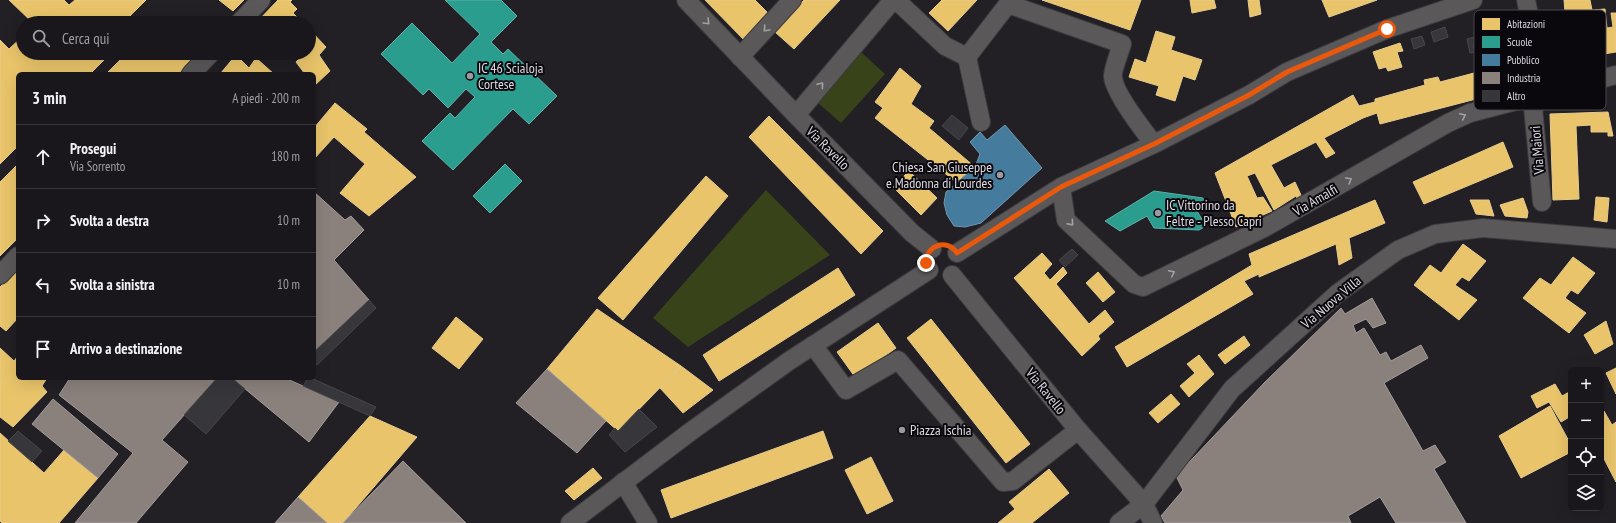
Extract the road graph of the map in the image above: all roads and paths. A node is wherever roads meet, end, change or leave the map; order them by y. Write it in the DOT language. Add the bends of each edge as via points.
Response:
graph roads {
  1 [pos="261,0"];
  2 [pos="686,0"];
  3 [pos="792,0"];
  4 [pos="894,0"];
  5 [pos="1473,0"];
  6 [pos="1526,0"];
  7 [pos="1527,10"];
  8 [pos="246,16"];
  9 [pos="734,50"];
  10 [pos="967,57"];
  11 [pos="204,60"];
  12 [pos="193,72"];
  13 [pos="1482,110"];
  14 [pos="1539,110"];
  15 [pos="796,115"];
  16 [pos="981,122"];
  17 [pos="1154,144"];
  18 [pos="1061,187"];
  19 [pos="1542,202"];
  20 [pos="1616,239"];
  21 [pos="932,249"];
  22 [pos="957,253"];
  23 [pos="16,258"];
  24 [pos="929,270"];
  25 [pos="0,275"];
  26 [pos="952,275"];
  27 [pos="813,345"];
  28 [pos="1078,430"];
  29 [pos="623,482"];
  30 [pos="1144,504"];
  31 [pos="570,523"];
  32 [pos="648,523"];
  33 [pos="1119,523"];
  34 [pos="1154,523"];
  1 -- 8 [label="street"];
  2 -- 9 [label="street, Via Ravello, one-way"];
  3 -- 9 [label="street, one-way"];
  4 -- 10 [label="street" via="945,46"];
  15 -- 4 [label="street, one-way"];
  5 -- 17 [label="street" via="1387,29 1287,72 1249,95"];
  6 -- 7 [label="street, Via Maiori"];
  9 -- 15 [label="street, Via Ravello"];
  10 -- 16 [label="street"];
  10 -- 17 [label="street" via="1008,4 1122,44 1112,76 1129,110"];
  11 -- 12 [label="street"];
  18 -- 13 [label="street, Via Amalfi, one-way" via="1066,220 1134,284 1143,287 1264,228 1448,123"];
  14 -- 19 [label="street, Via Maiori"];
  15 -- 21 [label="street, Via Ravello" via="912,233"];
  17 -- 18 [label="street"];
  18 -- 22 [label="street"];
  20 -- 30 [label="street, Via Nuova Villa" via="1484,228 1435,234 1398,250 1338,294 1232,388"];
  21 -- 22 [label="street" via="946,245"];
  21 -- 24 [label="street" via="926,259"];
  22 -- 26 [label="street" via="958,269"];
  23 -- 25 [label="street"];
  24 -- 26 [label="street" via="941,278"];
  24 -- 27 [label="street"];
  26 -- 28 [label="street, Via Ravello"];
  27 -- 28 [label="street" via="846,390 898,360 1003,482 1012,481"];
  27 -- 29 [label="street"];
  28 -- 30 [label="street, Via Ravello"];
  29 -- 31 [label="street"];
  29 -- 32 [label="street"];
  30 -- 33 [label="street, Via Nuova Villa"];
  30 -- 34 [label="street, Via Ravello"];
}
